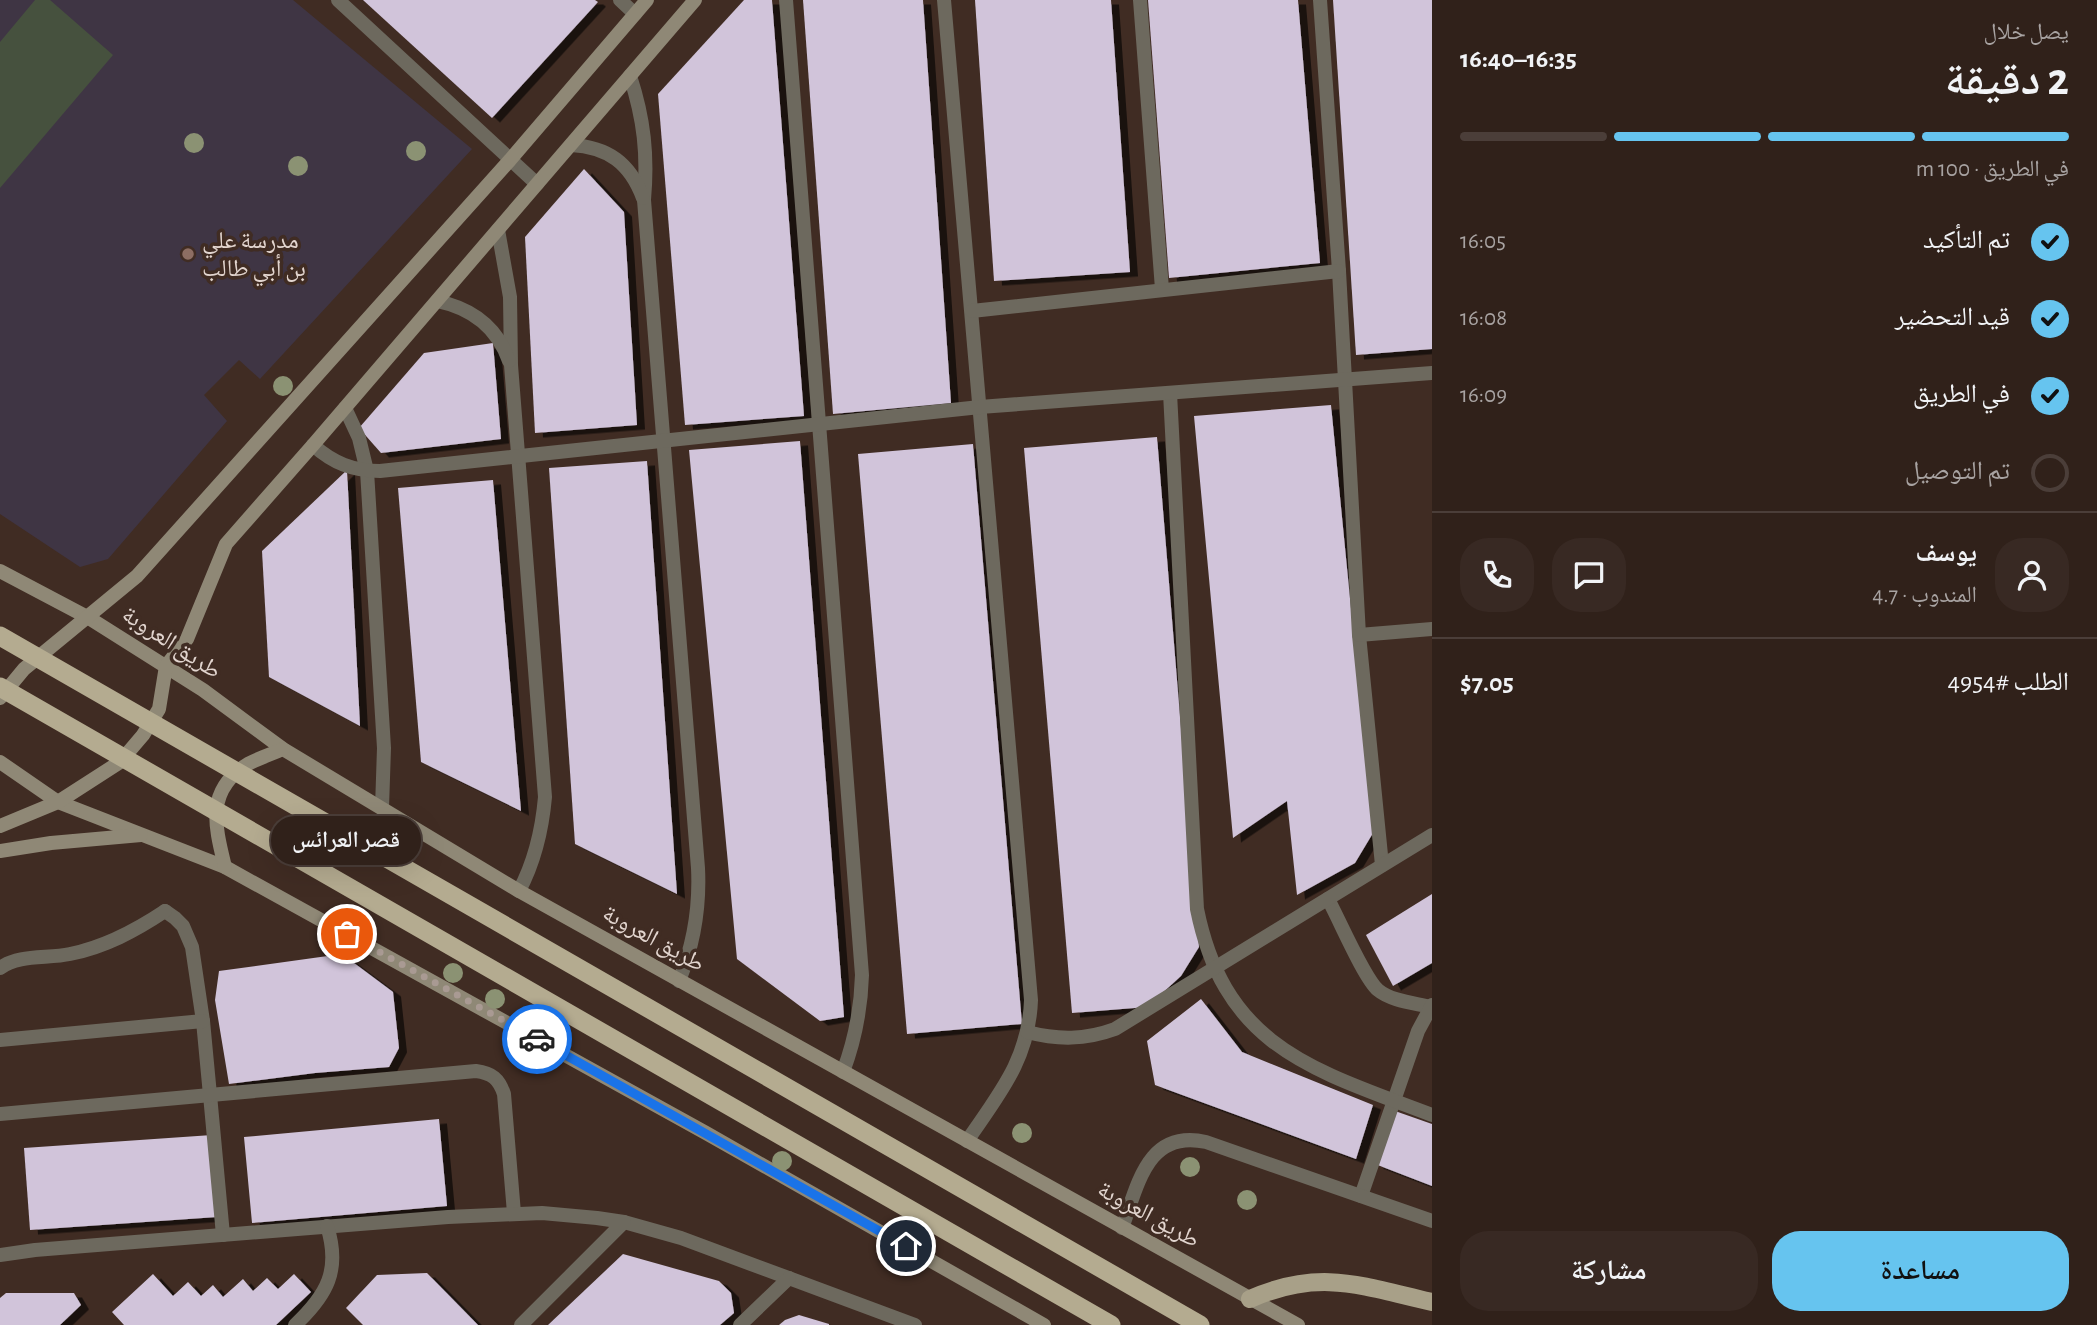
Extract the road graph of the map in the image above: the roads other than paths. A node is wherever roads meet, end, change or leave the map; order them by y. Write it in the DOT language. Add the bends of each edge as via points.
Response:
graph roads {
  1 [pos="338,0"];
  2 [pos="620,0"];
  3 [pos="647,0"];
  4 [pos="695,0"];
  5 [pos="786,0"];
  6 [pos="944,0"];
  7 [pos="1140,0"];
  8 [pos="1320,0"];
  9 [pos="635,14"];
  10 [pos="630,76"];
  11 [pos="571,145"];
  12 [pos="510,160"];
  13 [pos="537,184"];
  14 [pos="644,200"];
  15 [pos="498,230"];
  16 [pos="1339,271"];
  17 [pos="1162,289"];
  18 [pos="437,301"];
  19 [pos="971,311"];
  20 [pos="511,365"];
  21 [pos="1432,373"];
  22 [pos="1345,379"];
  23 [pos="1170,393"];
  24 [pos="979,407"];
  25 [pos="345,408"];
  26 [pos="820,424"];
  27 [pos="664,441"];
  28 [pos="313,445"];
  29 [pos="518,456"];
  30 [pos="367,471"];
  31 [pos="0,570"];
  32 [pos="89,618"];
  33 [pos="1432,629"];
  34 [pos="1359,635"];
  35 [pos="0,636"];
  36 [pos="166,666"];
  37 [pos="0,687"];
  38 [pos="0,698"];
  39 [pos="283,749"];
  40 [pos="0,762"];
  41 [pos="58,802"];
  42 [pos="382,808"];
  43 [pos="0,827"];
  44 [pos="145,834"];
  45 [pos="1432,835"];
  46 [pos="0,851"];
  47 [pos="1382,865"];
  48 [pos="225,867"];
  49 [pos="519,891"];
  50 [pos="1328,899"];
  51 [pos="0,968"];
  52 [pos="1215,969"];
  53 [pos="679,981"];
  54 [pos="1431,1006"];
  55 [pos="203,1021"];
  56 [pos="1027,1032"];
  57 [pos="0,1040"];
  58 [pos="843,1072"];
  59 [pos="210,1095"];
  60 [pos="1394,1101"];
  61 [pos="0,1114"];
  62 [pos="1432,1115"];
  63 [pos="967,1141"];
  64 [pos="1361,1196"];
  65 [pos="514,1213"];
  66 [pos="1432,1221"];
  67 [pos="624,1222"];
  68 [pos="327,1226"];
  69 [pos="1122,1228"];
  70 [pos="223,1235"];
  71 [pos="0,1255"];
  72 [pos="789,1278"];
  73 [pos="1250,1299"];
  74 [pos="1432,1302"];
  75 [pos="295,1325"];
  76 [pos="521,1325"];
  77 [pos="740,1325"];
  78 [pos="915,1325"];
  79 [pos="1044,1325"];
  80 [pos="1111,1325"];
  81 [pos="1200,1325"];
  82 [pos="1298,1325"];
  1 -- 12 [label="street"];
  2 -- 9 [label="street"];
  3 -- 9 [label="main road"];
  4 -- 10 [label="main road"];
  5 -- 26 [label="street"];
  6 -- 19 [label="street"];
  7 -- 17 [label="street"];
  8 -- 16 [label="street"];
  9 -- 12 [label="main road"];
  10 -- 11 [label="main road"];
  10 -- 14 [label="street" via="646,150"];
  11 -- 13 [label="main road"];
  11 -- 14 [label="street" via="595,148 617,159 634,178"];
  12 -- 13 [label="street"];
  12 -- 32 [label="main road" via="137,576"];
  13 -- 15 [label="main road"];
  14 -- 27 [label="street"];
  15 -- 18 [label="main road"];
  15 -- 20 [label="street" via="510,297"];
  16 -- 17 [label="street"];
  16 -- 22 [label="street"];
  17 -- 19 [label="street"];
  18 -- 20 [label="street" via="465,310 489,327"];
  18 -- 25 [label="main road"];
  19 -- 24 [label="street"];
  20 -- 29 [label="street"];
  21 -- 22 [label="street"];
  22 -- 23 [label="street"];
  22 -- 34 [label="street"];
  23 -- 24 [label="street"];
  23 -- 52 [label="street" via="1197,909"];
  24 -- 26 [label="street"];
  24 -- 56 [label="street" via="1030,984"];
  25 -- 28 [label="main road"];
  25 -- 30 [label="street"];
  26 -- 27 [label="street"];
  26 -- 58 [label="street" via="862,975 858,1024"];
  27 -- 29 [label="street"];
  27 -- 53 [label="street" via="699,891 694,937"];
  28 -- 30 [label="street" via="337,463"];
  28 -- 36 [label="main road" via="226,544 187,639"];
  29 -- 30 [label="street"];
  29 -- 49 [label="street" via="545,797 535,855"];
  30 -- 42 [label="street" via="384,748"];
  31 -- 32 [label="main road, طريق العروبة"];
  32 -- 36 [label="main road, طريق العروبة"];
  32 -- 38 [label="main road" via="24,669"];
  33 -- 34 [label="street"];
  34 -- 47 [label="street"];
  35 -- 81 [label="highway"];
  36 -- 39 [label="main road, طريق العروبة"];
  36 -- 41 [label="main road" via="159,709 143,735 120,762"];
  37 -- 80 [label="highway"];
  39 -- 42 [label="main road, طريق العروبة"];
  39 -- 48 [label="main road" via="247,764 228,780 217,799 216,829"];
  40 -- 41 [label="main road"];
  41 -- 43 [label="main road"];
  41 -- 44 [label="main road"];
  42 -- 49 [label="main road, طريق العروبة"];
  44 -- 46 [label="main road"];
  44 -- 48 [label="main road"];
  45 -- 47 [label="street"];
  47 -- 50 [label="street"];
  48 -- 79 [label="main road"];
  49 -- 53 [label="main road, طريق العروبة"];
  50 -- 52 [label="street"];
  50 -- 54 [label="street" via="1378,990"];
  51 -- 55 [label="street" via="15,961 89,949 129,934 164,911 176,918 189,936"];
  52 -- 56 [label="street" via="1107,1032 1063,1039"];
  52 -- 60 [label="street" via="1241,1011 1277,1046 1320,1071"];
  53 -- 58 [label="main road, طريق العروبة"];
  54 -- 60 [label="street"];
  55 -- 57 [label="street"];
  55 -- 59 [label="street"];
  56 -- 63 [label="street" via="1011,1077"];
  58 -- 63 [label="main road, طريق العروبة"];
  59 -- 61 [label="street"];
  59 -- 65 [label="street" via="486,1072 501,1084 504,1094"];
  59 -- 70 [label="street"];
  60 -- 62 [label="street"];
  60 -- 64 [label="street"];
  63 -- 69 [label="main road, طريق العروبة"];
  64 -- 66 [label="street"];
  64 -- 69 [label="street" via="1206,1142 1183,1140 1162,1148 1146,1164"];
  65 -- 67 [label="street"];
  65 -- 68 [label="street"];
  67 -- 72 [label="street"];
  67 -- 76 [label="street"];
  68 -- 70 [label="street"];
  68 -- 75 [label="street" via="334,1255 328,1285"];
  69 -- 73 [label="main road, طريق العروبة"];
  70 -- 71 [label="street"];
  72 -- 77 [label="street"];
  72 -- 78 [label="street"];
  73 -- 74 [label="main road" via="1315,1280"];
  73 -- 82 [label="main road, طريق العروبة"];
}
